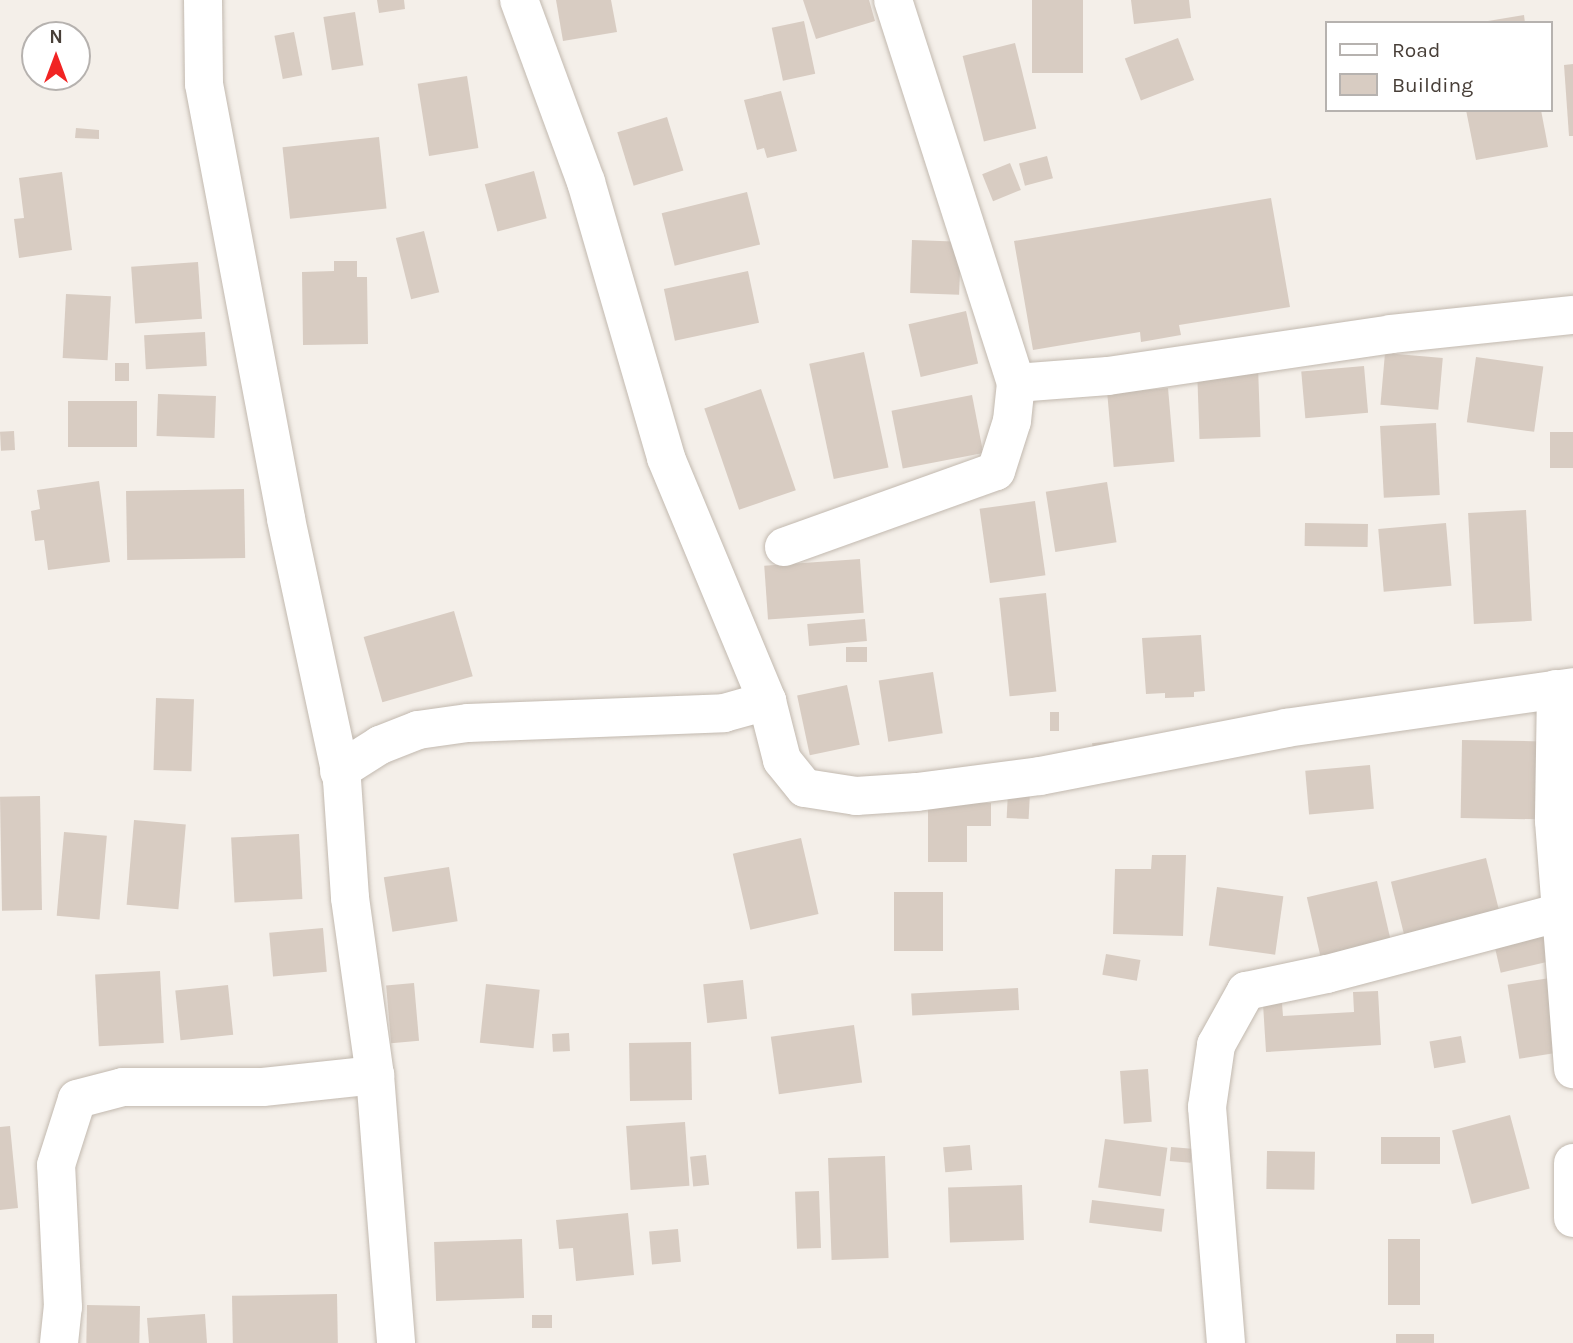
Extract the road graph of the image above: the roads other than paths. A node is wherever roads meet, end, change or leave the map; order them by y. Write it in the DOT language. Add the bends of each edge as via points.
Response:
graph roads {
  1 [pos="203,0"];
  2 [pos="519,0"];
  3 [pos="893,0"];
  4 [pos="1573,315"];
  5 [pos="1016,383"];
  6 [pos="784,547"];
  7 [pos="1565,688"];
  8 [pos="766,701"];
  9 [pos="340,771"];
  10 [pos="1561,912"];
  11 [pos="1573,1069"];
  12 [pos="375,1075"];
  13 [pos="1573,1163"];
  14 [pos="1573,1218"];
  15 [pos="59,1343"];
  16 [pos="396,1343"];
  17 [pos="1226,1343"];
  1 -- 9 [label="street" via="204,84"];
  2 -- 8 [label="street" via="586,182 666,458"];
  3 -- 5 [label="street"];
  4 -- 5 [label="street" via="1391,334 1108,376"];
  5 -- 6 [label="street" via="1012,421 996,471"];
  7 -- 8 [label="street" via="1286,728 1040,776 856,796 805,788 782,760"];
  7 -- 10 [label="street" via="1554,821"];
  8 -- 9 [label="street" via="724,713 481,722 418,730 380,745"];
  9 -- 12 [label="street" via="350,898"];
  10 -- 11 [label="street"];
  10 -- 17 [label="street" via="1246,991 1216,1045 1207,1107"];
  12 -- 15 [label="street" via="263,1087 123,1087 77,1100 56,1165 63,1307"];
  12 -- 16 [label="street"];
  13 -- 14 [label="street"];
}
